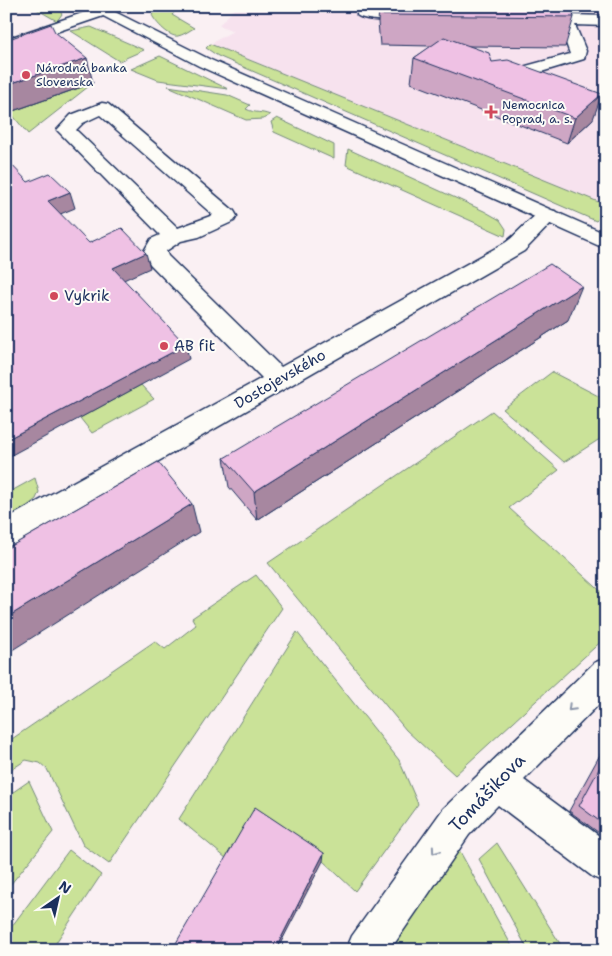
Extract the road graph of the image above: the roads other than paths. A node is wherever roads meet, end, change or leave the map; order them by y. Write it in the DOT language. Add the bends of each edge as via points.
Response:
graph roads {
  1 [pos="364,6"];
  2 [pos="104,8"];
  3 [pos="431,17"];
  4 [pos="517,19"];
  5 [pos="565,20"];
  6 [pos="606,21"];
  7 [pos="6,44"];
  8 [pos="493,81"];
  9 [pos="548,216"];
  10 [pos="174,236"];
  11 [pos="606,242"];
  12 [pos="279,380"];
  13 [pos="6,534"];
  14 [pos="606,674"];
  15 [pos="497,782"];
  16 [pos="606,864"];
  17 [pos="366,950"];
  1 -- 3 [label="street" via="365,15"];
  2 -- 7 [label="street"];
  2 -- 9 [label="street" via="205,63"];
  4 -- 5 [label="street"];
  5 -- 6 [label="street"];
  5 -- 8 [label="street" via="578,56"];
  9 -- 11 [label="street"];
  9 -- 12 [label="street, Dostojevského" via="516,246"];
  10 -- 10 [label="street" via="66,130 77,119 102,108 227,216 192,232"];
  10 -- 12 [label="street" via="159,244 155,251 158,258"];
  12 -- 13 [label="street, Dostojevského"];
  14 -- 15 [label="street, Tomášikova, one-way"];
  15 -- 16 [label="street"];
  15 -- 17 [label="street, Tomášikova, one-way" via="456,822"];
}
